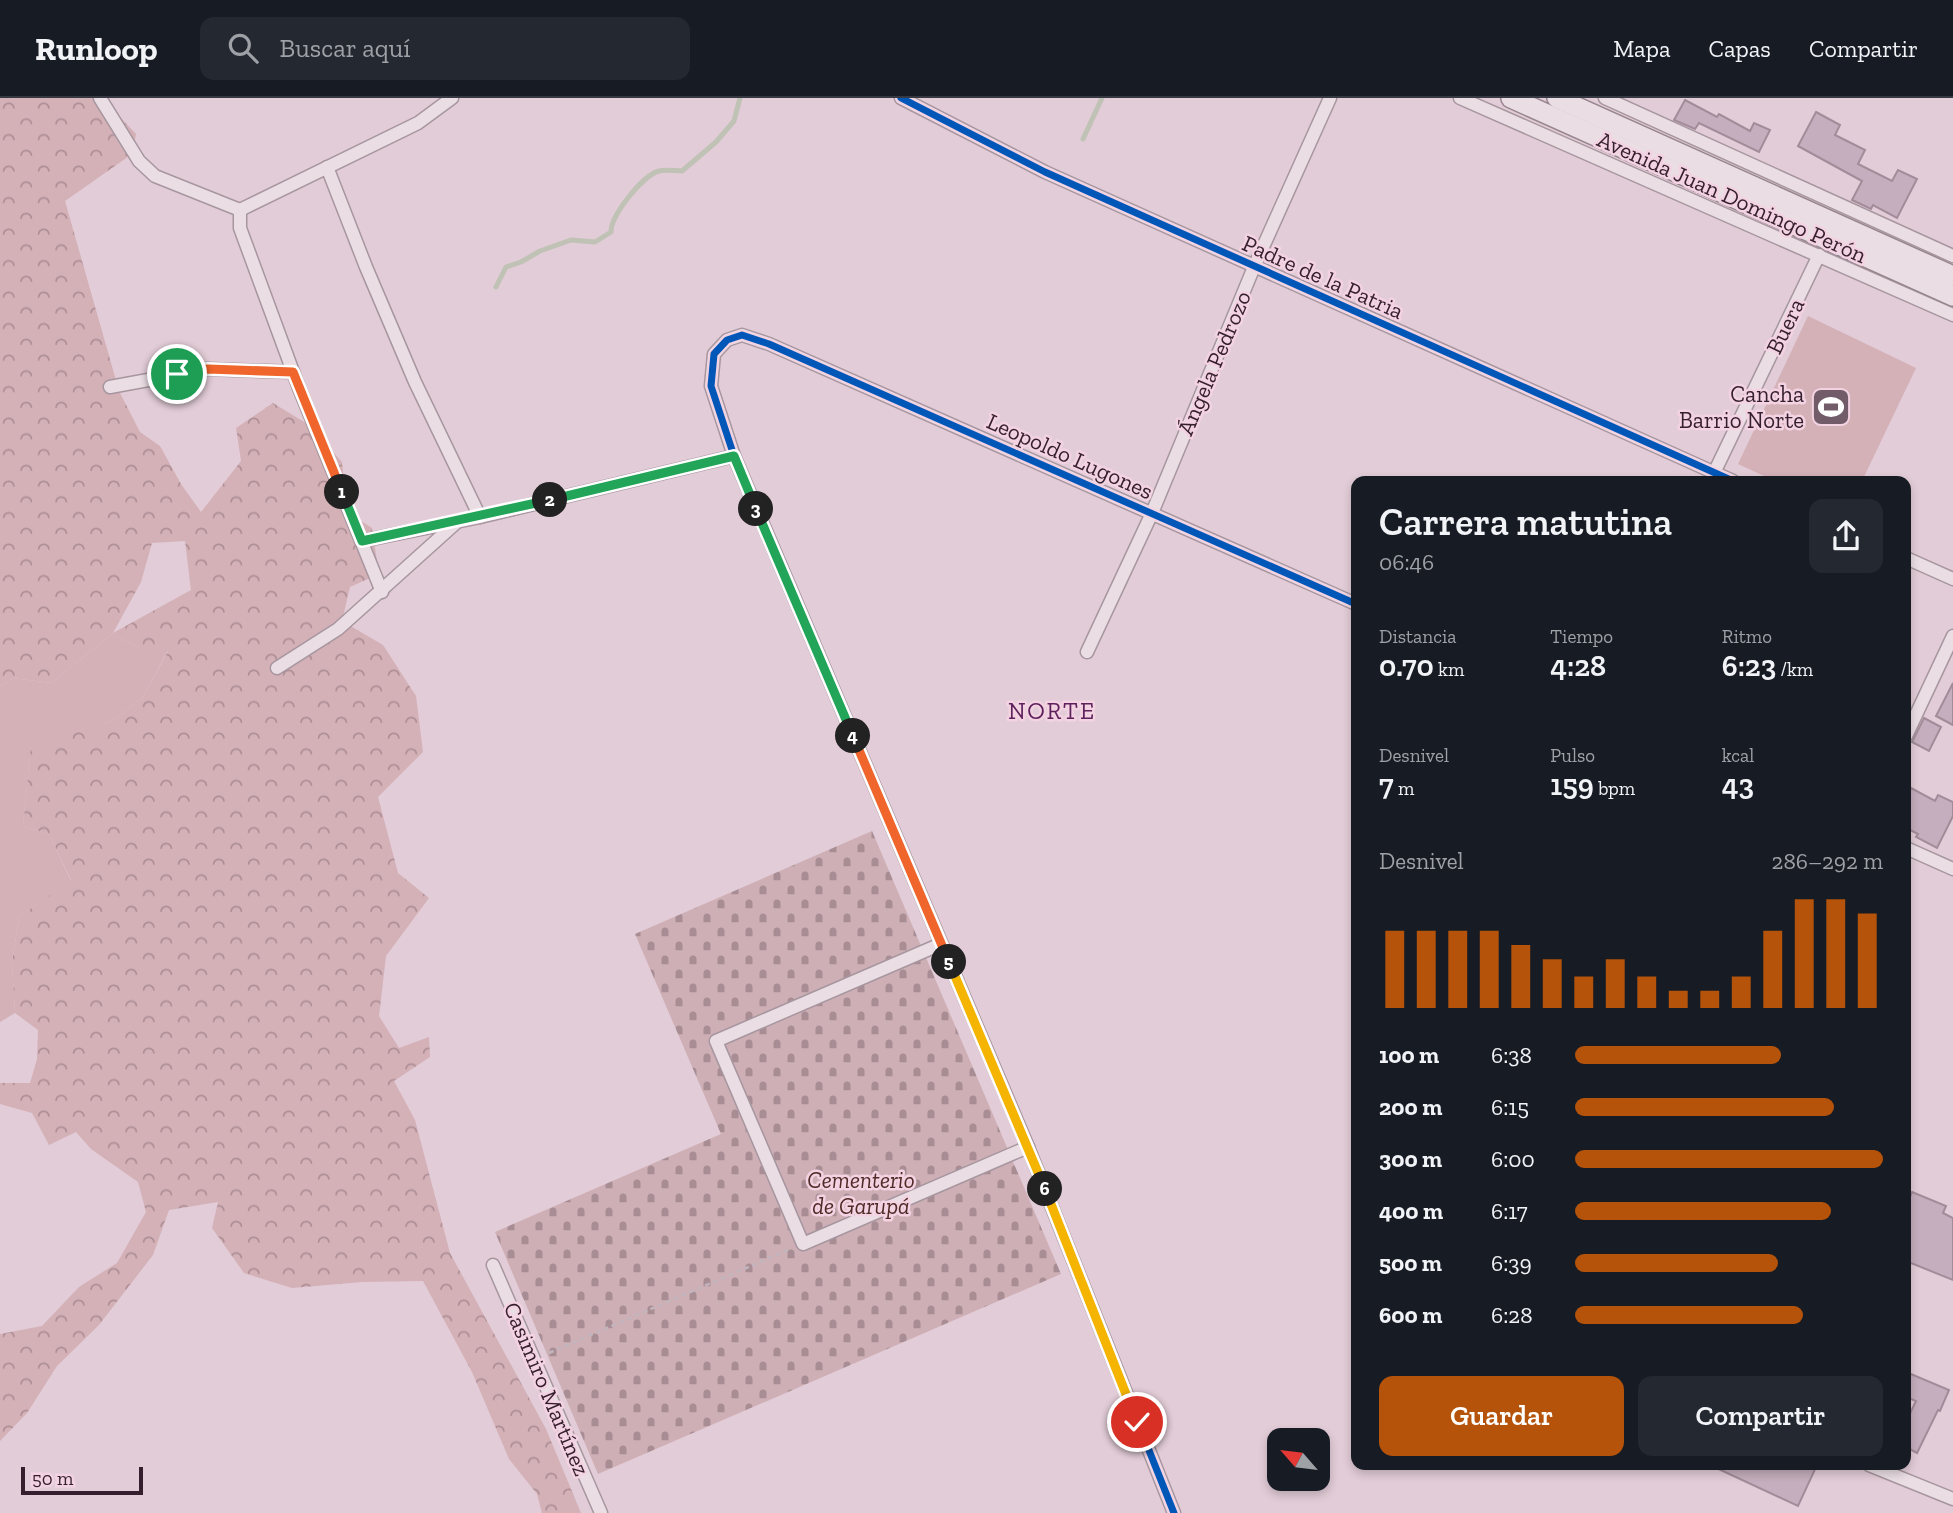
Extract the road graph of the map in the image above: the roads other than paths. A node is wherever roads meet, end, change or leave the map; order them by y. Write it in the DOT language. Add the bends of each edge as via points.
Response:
graph roads {
  1 [pos="100,98"];
  2 [pos="452,98"];
  3 [pos="901,98"];
  4 [pos="1330,98"];
  5 [pos="1460,98"];
  6 [pos="1511,98"];
  7 [pos="1558,98"];
  8 [pos="1605,98"];
  9 [pos="327,167"];
  10 [pos="240,210"];
  11 [pos="1819,255"];
  12 [pos="1953,256"];
  13 [pos="1254,267"];
  14 [pos="1953,276"];
  15 [pos="1953,296"];
  16 [pos="1953,315"];
  17 [pos="293,372"];
  18 [pos="110,387"];
  19 [pos="734,456"];
  20 [pos="1714,473"];
  21 [pos="1721,476"];
  22 [pos="1152,513"];
  23 [pos="480,517"];
  24 [pos="457,522"];
  25 [pos="362,541"];
  26 [pos="1911,560"];
  27 [pos="1953,579"];
  28 [pos="382,592"];
  29 [pos="1351,602"];
  30 [pos="1953,636"];
  31 [pos="1087,652"];
  32 [pos="278,668"];
  33 [pos="1911,725"];
  34 [pos="1911,850"];
  35 [pos="1953,869"];
  36 [pos="941,944"];
  37 [pos="1028,1147"];
  38 [pos="493,1265"];
  39 [pos="1882,1470"];
  40 [pos="1953,1499"];
  41 [pos="601,1513"];
  42 [pos="1174,1513"];
  1 -- 10 [label="street" via="139,161 155,176"];
  2 -- 9 [label="street" via="418,123"];
  3 -- 13 [label="street, Padre de la Patria" via="1045,172"];
  4 -- 13 [label="street, Ángela Pedrozo"];
  5 -- 11 [label="street"];
  6 -- 15 [label="main road, Avenida Juan Domingo Perón"];
  7 -- 14 [label="main road, Avenida Juan Domingo Perón"];
  8 -- 12 [label="street"];
  9 -- 10 [label="street"];
  9 -- 23 [label="street" via="415,382"];
  10 -- 17 [label="street" via="240,228"];
  11 -- 16 [label="street"];
  11 -- 20 [label="street, Buera"];
  13 -- 20 [label="street, Padre de la Patria"];
  13 -- 22 [label="street, Ángela Pedrozo"];
  17 -- 18 [label="street" via="208,369"];
  17 -- 25 [label="street"];
  19 -- 22 [label="street, Leopoldo Lugones" via="711,386 715,354 727,340 742,335"];
  19 -- 23 [label="street"];
  19 -- 36 [label="street"];
  20 -- 21 [label="street, Padre de la Patria"];
  22 -- 29 [label="street, Leopoldo Lugones"];
  22 -- 31 [label="street, Ángela Pedrozo"];
  23 -- 24 [label="street"];
  24 -- 25 [label="street"];
  24 -- 28 [label="street"];
  25 -- 28 [label="street"];
  26 -- 27 [label="street"];
  28 -- 32 [label="street" via="338,629"];
  30 -- 33 [label="street"];
  34 -- 35 [label="street"];
  36 -- 37 [label="street"];
  36 -- 37 [label="street" via="716,1041 803,1244"];
  37 -- 42 [label="street"];
  38 -- 41 [label="street, Casimiro Martínez"];
  39 -- 40 [label="street"];
}
